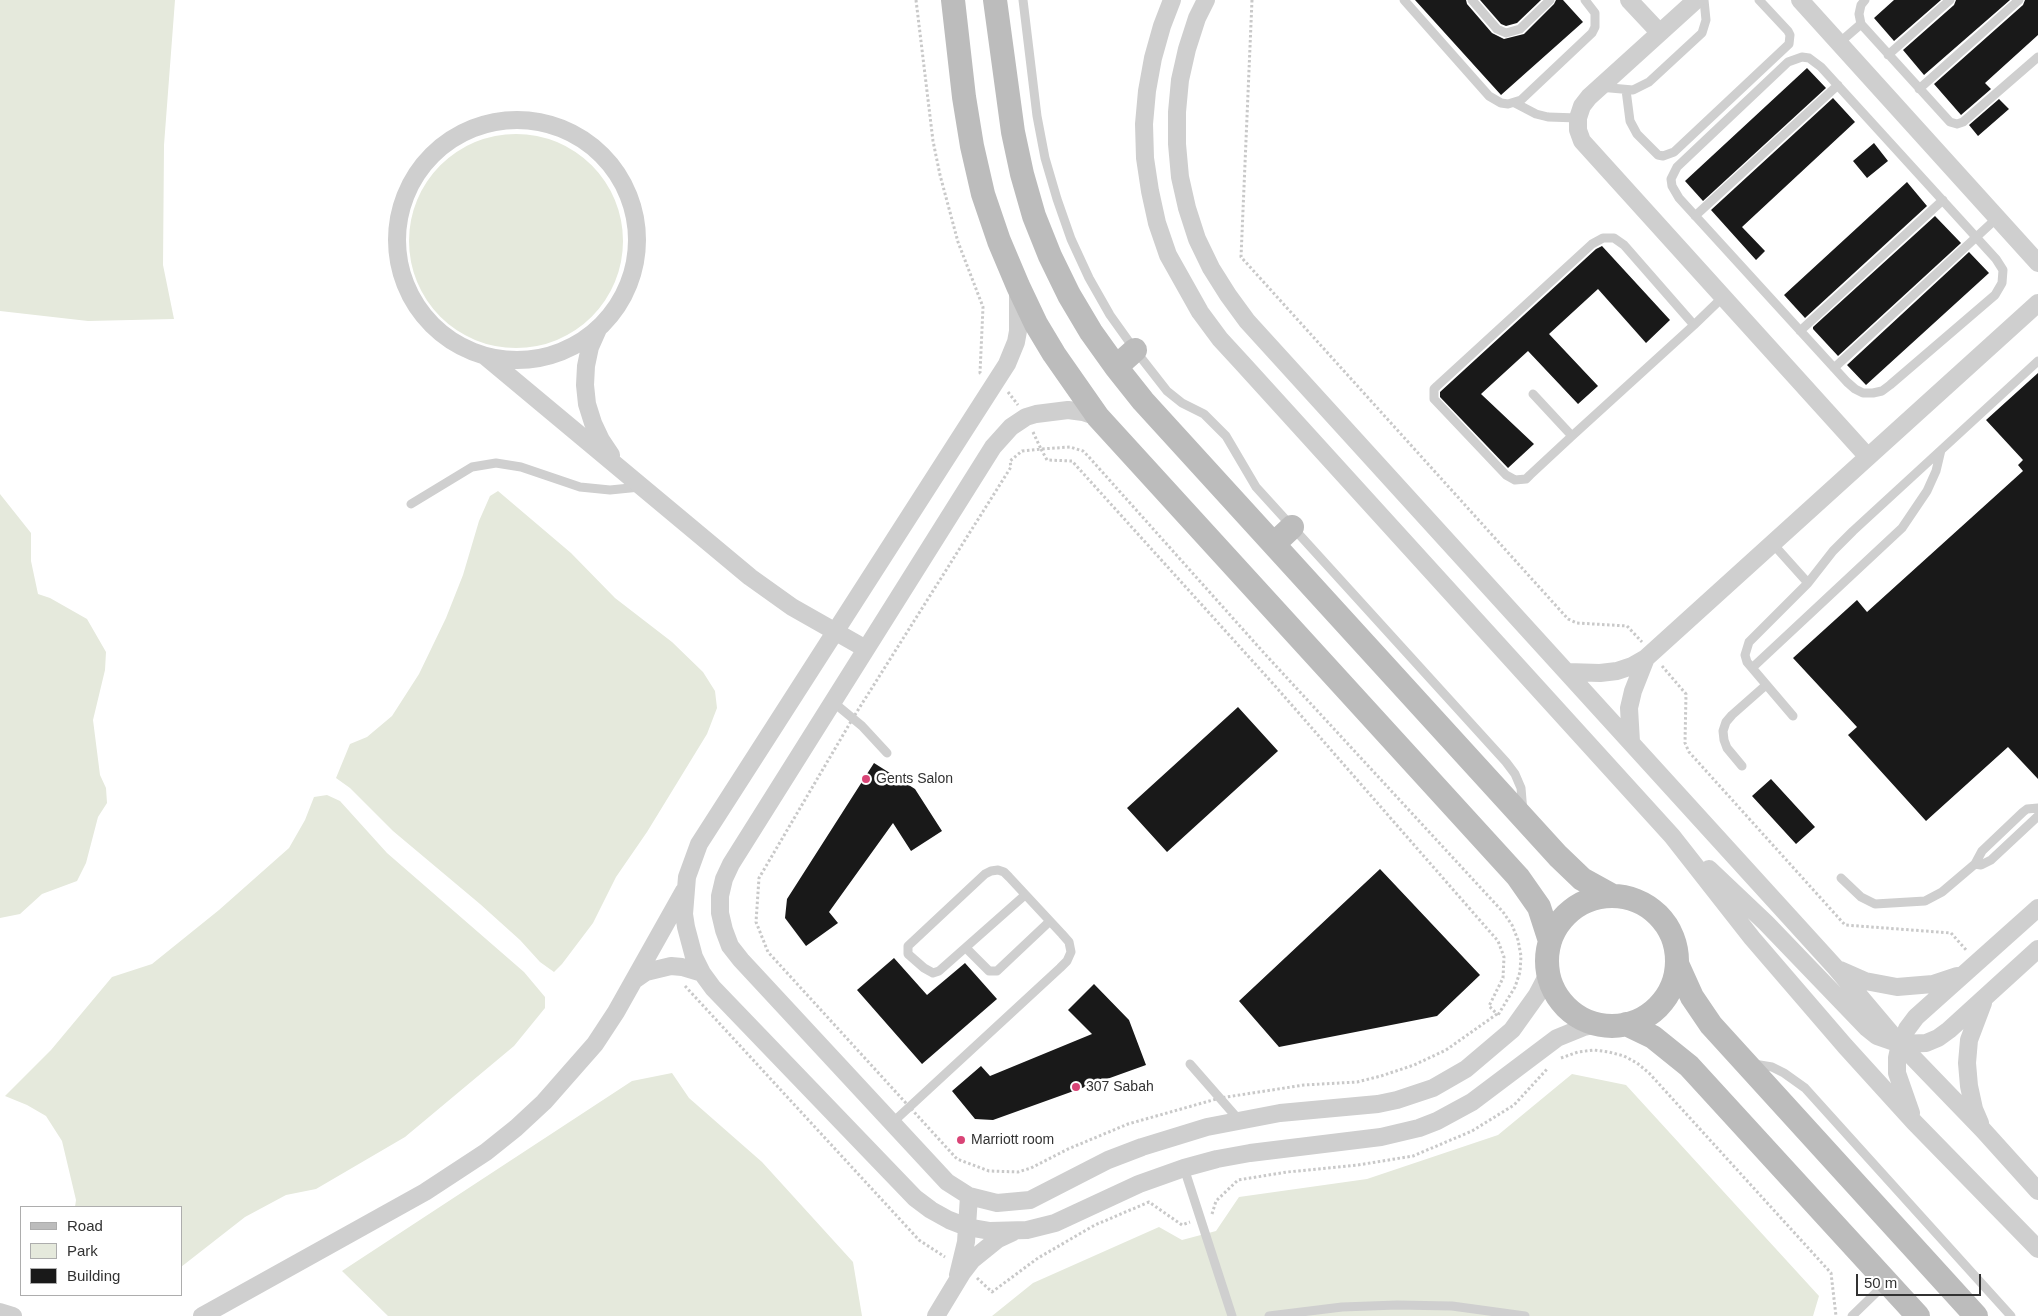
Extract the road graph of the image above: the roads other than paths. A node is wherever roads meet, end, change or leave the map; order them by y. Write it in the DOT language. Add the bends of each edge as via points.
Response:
graph roads {
  1 [pos="953,0"];
  2 [pos="995,0"];
  3 [pos="1023,0"];
  4 [pos="1172,0"];
  5 [pos="1206,0"];
  6 [pos="1404,0"];
  7 [pos="1472,0"];
  8 [pos="1550,0"];
  9 [pos="1585,0"];
  10 [pos="1629,0"];
  11 [pos="1696,0"];
  12 [pos="1704,0"];
  13 [pos="1759,0"];
  14 [pos="1800,0"];
  15 [pos="1865,0"];
  16 [pos="1950,0"];
  17 [pos="2019,0"];
  18 [pos="1861,24"];
  19 [pos="1659,32"];
  20 [pos="1839,43"];
  21 [pos="1888,55"];
  22 [pos="2038,57"];
  23 [pos="1838,85"];
  24 [pos="1599,87"];
  25 [pos="1919,89"];
  26 [pos="1626,90"];
  27 [pos="1515,103"];
  28 [pos="1578,118"];
  29 [pos="1942,200"];
  30 [pos="1695,216"];
  31 [pos="1997,218"];
  32 [pos="1976,237"];
  33 [pos="2038,263"];
  34 [pos="1018,286"];
  35 [pos="1723,297"];
  36 [pos="2038,303"];
  37 [pos="1694,325"];
  38 [pos="598,329"];
  39 [pos="1800,331"];
  40 [pos="1134,350"];
  41 [pos="485,356"];
  42 [pos="2038,360"];
  43 [pos="1116,367"];
  44 [pos="1834,368"];
  45 [pos="1533,394"];
  46 [pos="1098,417"];
  47 [pos="1572,436"];
  48 [pos="1941,450"];
  49 [pos="1868,457"];
  50 [pos="624,474"];
  51 [pos="641,487"];
  52 [pos="411,504"];
  53 [pos="1292,527"];
  54 [pos="1274,544"];
  55 [pos="1772,544"];
  56 [pos="1808,583"];
  57 [pos="836,632"];
  58 [pos="866,649"];
  59 [pos="1649,656"];
  60 [pos="1752,668"];
  61 [pos="1567,672"];
  62 [pos="1766,685"];
  63 [pos="833,702"];
  64 [pos="1793,716"];
  65 [pos="1631,742"];
  66 [pos="887,753"];
  67 [pos="1742,766"];
  68 [pos="2038,808"];
  69 [pos="2038,816"];
  70 [pos="1523,818"];
  71 [pos="1672,836"];
  72 [pos="1975,864"];
  73 [pos="1841,878"];
  74 [pos="685,889"];
  75 [pos="1025,894"];
  76 [pos="1611,895"];
  77 [pos="2038,908"];
  78 [pos="1050,921"];
  79 [pos="1550,941"];
  80 [pos="966,948"];
  81 [pos="2038,949"];
  82 [pos="1678,966"];
  83 [pos="1835,967"];
  84 [pos="1972,967"];
  85 [pos="702,974"];
  86 [pos="1548,974"];
  87 [pos="636,979"];
  88 [pos="1985,997"];
  89 [pos="1598,1024"];
  90 [pos="1626,1024"];
  91 [pos="1900,1044"];
  92 [pos="1746,1063"];
  93 [pos="1190,1064"];
  94 [pos="1239,1120"];
  95 [pos="1914,1122"];
  96 [pos="892,1124"];
  97 [pos="1983,1130"];
  98 [pos="1184,1168"];
  99 [pos="2038,1191"];
  100 [pos="969,1196"];
  101 [pos="968,1227"];
  102 [pos="1013,1232"];
  103 [pos="2038,1248"];
  104 [pos="963,1268"];
  105 [pos="1887,1282"];
  106 [pos="0,1312"];
  107 [pos="13,1316"];
  108 [pos="202,1316"];
  109 [pos="936,1316"];
  110 [pos="1232,1316"];
  111 [pos="1269,1316"];
  112 [pos="1525,1316"];
  113 [pos="1852,1316"];
  114 [pos="1918,1316"];
  115 [pos="1976,1316"];
  116 [pos="2011,1316"];
  1 -- 34 [label="street" via="972,146 998,241"];
  2 -- 43 [label="street" via="1013,132 1034,216 1069,295"];
  3 -- 40 [label="lane" via="1037,116 1057,199 1089,278"];
  4 -- 71 [label="street" via="1148,83 1145,158 1152,199 1168,255 1200,312 1237,358"];
  5 -- 61 [label="street" via="1187,49 1180,80 1176,144 1187,208 1211,268 1247,321"];
  6 -- 27 [label="lane" via="1489,96 1501,103"];
  7 -- 8 [label="lane" via="1498,29 1511,33 1520,29"];
  9 -- 27 [label="lane" via="1594,13 1592,33"];
  10 -- 19 [label="street"];
  11 -- 19 [label="street"];
  12 -- 26 [label="lane" via="1706,20 1702,33 1644,85"];
  13 -- 26 [label="lane" via="1788,30 1790,44 1674,152 1663,156 1658,154 1637,134 1630,121"];
  14 -- 20 [label="street"];
  15 -- 18 [label="lane" via="1859,14"];
  16 -- 21 [label="lane"];
  17 -- 25 [label="lane"];
  18 -- 20 [label="lane"];
  18 -- 21 [label="lane"];
  19 -- 24 [label="street"];
  20 -- 31 [label="street"];
  21 -- 25 [label="lane"];
  22 -- 25 [label="lane" via="1957,124 1950,122"];
  23 -- 29 [label="lane"];
  23 -- 30 [label="lane"];
  23 -- 30 [label="lane" via="1809,58 1788,62 1673,172 1671,179 1675,193"];
  24 -- 26 [label="lane"];
  24 -- 28 [label="street" via="1582,106"];
  27 -- 28 [label="lane" via="1548,117"];
  28 -- 35 [label="street" via="1578,130 1586,146"];
  29 -- 32 [label="lane"];
  29 -- 39 [label="lane"];
  30 -- 39 [label="lane"];
  31 -- 32 [label="lane"];
  31 -- 33 [label="street"];
  32 -- 44 [label="lane"];
  32 -- 44 [label="lane" via="2002,270 2002,283 1995,295 1882,391 1863,393"];
  34 -- 46 [label="street" via="1054,354"];
  34 -- 57 [label="street" via="1016,342 1007,364"];
  35 -- 37 [label="lane"];
  35 -- 49 [label="street"];
  36 -- 49 [label="street"];
  37 -- 47 [label="lane"];
  37 -- 47 [label="lane" via="1624,245 1614,238 1603,238 1592,244 1434,389 1436,403 1506,475 1515,480 1526,479"];
  38 -- 41 [label="street" via="578,343 533,359"];
  38 -- 41 [label="street" via="616,308 629,284 636,257 637,230 631,203 620,178 603,156 582,139 556,127 530,121 502,121 475,128 451,140 430,158 413,180 402,205 396,232 405,286 418,310 437,330 460,346"];
  38 -- 50 [label="street" via="586,366 587,404 592,423"];
  39 -- 44 [label="lane"];
  40 -- 43 [label="street"];
  40 -- 53 [label="lane" via="1167,391 1204,414 1226,436 1249,478"];
  41 -- 50 [label="street"];
  42 -- 48 [label="lane"];
  43 -- 54 [label="street"];
  45 -- 47 [label="lane"];
  46 -- 58 [label="street" via="1068,410 1052,411 1026,417 1011,427 993,447"];
  46 -- 79 [label="street" via="1518,877 1539,906"];
  48 -- 56 [label="lane" via="1843,541"];
  48 -- 60 [label="lane" via="1927,491 1902,528"];
  49 -- 55 [label="street"];
  50 -- 51 [label="street"];
  51 -- 52 [label="lane" via="610,490 580,487 520,467 496,463 472,467"];
  51 -- 57 [label="street" via="771,592"];
  53 -- 54 [label="street"];
  53 -- 70 [label="lane" via="1506,762 1521,788"];
  54 -- 70 [label="street"];
  55 -- 56 [label="lane"];
  55 -- 59 [label="street"];
  56 -- 60 [label="lane" via="1749,642 1745,655"];
  57 -- 58 [label="street"];
  57 -- 74 [label="street" via="699,844"];
  58 -- 63 [label="street"];
  59 -- 61 [label="street" via="1632,666 1616,670"];
  59 -- 65 [label="street" via="1629,708"];
  60 -- 62 [label="lane"];
  61 -- 65 [label="street"];
  62 -- 64 [label="lane"];
  62 -- 67 [label="lane" via="1732,715 1723,730 1727,748"];
  63 -- 66 [label="lane"];
  63 -- 96 [label="street" via="731,864 720,896 720,913 730,946 740,960"];
  65 -- 83 [label="street"];
  68 -- 72 [label="lane" via="2023,812 1982,851"];
  69 -- 72 [label="lane" via="1991,860"];
  70 -- 76 [label="street" via="1569,868"];
  71 -- 91 [label="street" via="1766,922 1867,1028 1888,1042"];
  71 -- 95 [label="street" via="1792,985"];
  72 -- 73 [label="lane" via="1934,898 1915,902 1875,904"];
  74 -- 85 [label="street" via="686,927"];
  74 -- 87 [label="street"];
  75 -- 78 [label="lane"];
  75 -- 80 [label="lane"];
  75 -- 80 [label="lane" via="1004,872 991,871 911,942 907,950 924,968 934,973"];
  76 -- 79 [label="street" via="1573,908 1555,928"];
  76 -- 82 [label="street" via="1642,902 1655,911 1673,936"];
  77 -- 84 [label="street"];
  78 -- 80 [label="lane" via="997,971 989,971"];
  78 -- 96 [label="lane" via="1069,942 1071,952 1067,961"];
  79 -- 86 [label="street"];
  81 -- 88 [label="street"];
  82 -- 90 [label="street" via="1666,998 1642,1019"];
  82 -- 92 [label="street" via="1701,1012"];
  83 -- 84 [label="street" via="1865,981 1897,987 1933,984"];
  83 -- 91 [label="street"];
  84 -- 91 [label="street" via="1916,1017"];
  85 -- 87 [label="street" via="671,966 646,972"];
  85 -- 101 [label="street" via="915,1198 931,1210"];
  86 -- 89 [label="street" via="1554,992 1566,1006 1580,1018"];
  86 -- 94 [label="street" via="1512,1030 1466,1069 1433,1088 1378,1104"];
  87 -- 108 [label="street" via="600,1036 570,1074 544,1102 486,1152 424,1192"];
  88 -- 91 [label="street" via="1938,1038 1926,1043"];
  88 -- 97 [label="street" via="1969,1040 1967,1063 1972,1101"];
  89 -- 90 [label="street"];
  89 -- 98 [label="street" via="1557,1038 1472,1102 1419,1128 1381,1137 1250,1152"];
  90 -- 105 [label="street" via="1660,1042 1689,1066"];
  91 -- 95 [label="street" via="1897,1072"];
  91 -- 97 [label="street"];
  92 -- 115 [label="street"];
  92 -- 116 [label="lane" via="1772,1067 1805,1088"];
  93 -- 94 [label="lane"];
  94 -- 100 [label="street" via="1191,1131 1108,1160 1030,1200 998,1203"];
  95 -- 103 [label="street"];
  96 -- 100 [label="street" via="947,1182"];
  97 -- 99 [label="street"];
  98 -- 102 [label="street" via="1139,1184 1055,1223"];
  98 -- 110 [label="lane"];
  100 -- 101 [label="street"];
  101 -- 102 [label="street"];
  101 -- 104 [label="street"];
  102 -- 104 [label="street" via="984,1249"];
  104 -- 109 [label="street"];
  105 -- 113 [label="lane"];
  105 -- 114 [label="street"];
  106 -- 107 [label="street"];
  111 -- 112 [label="lane" via="1342,1306 1397,1304 1452,1306"];
}
